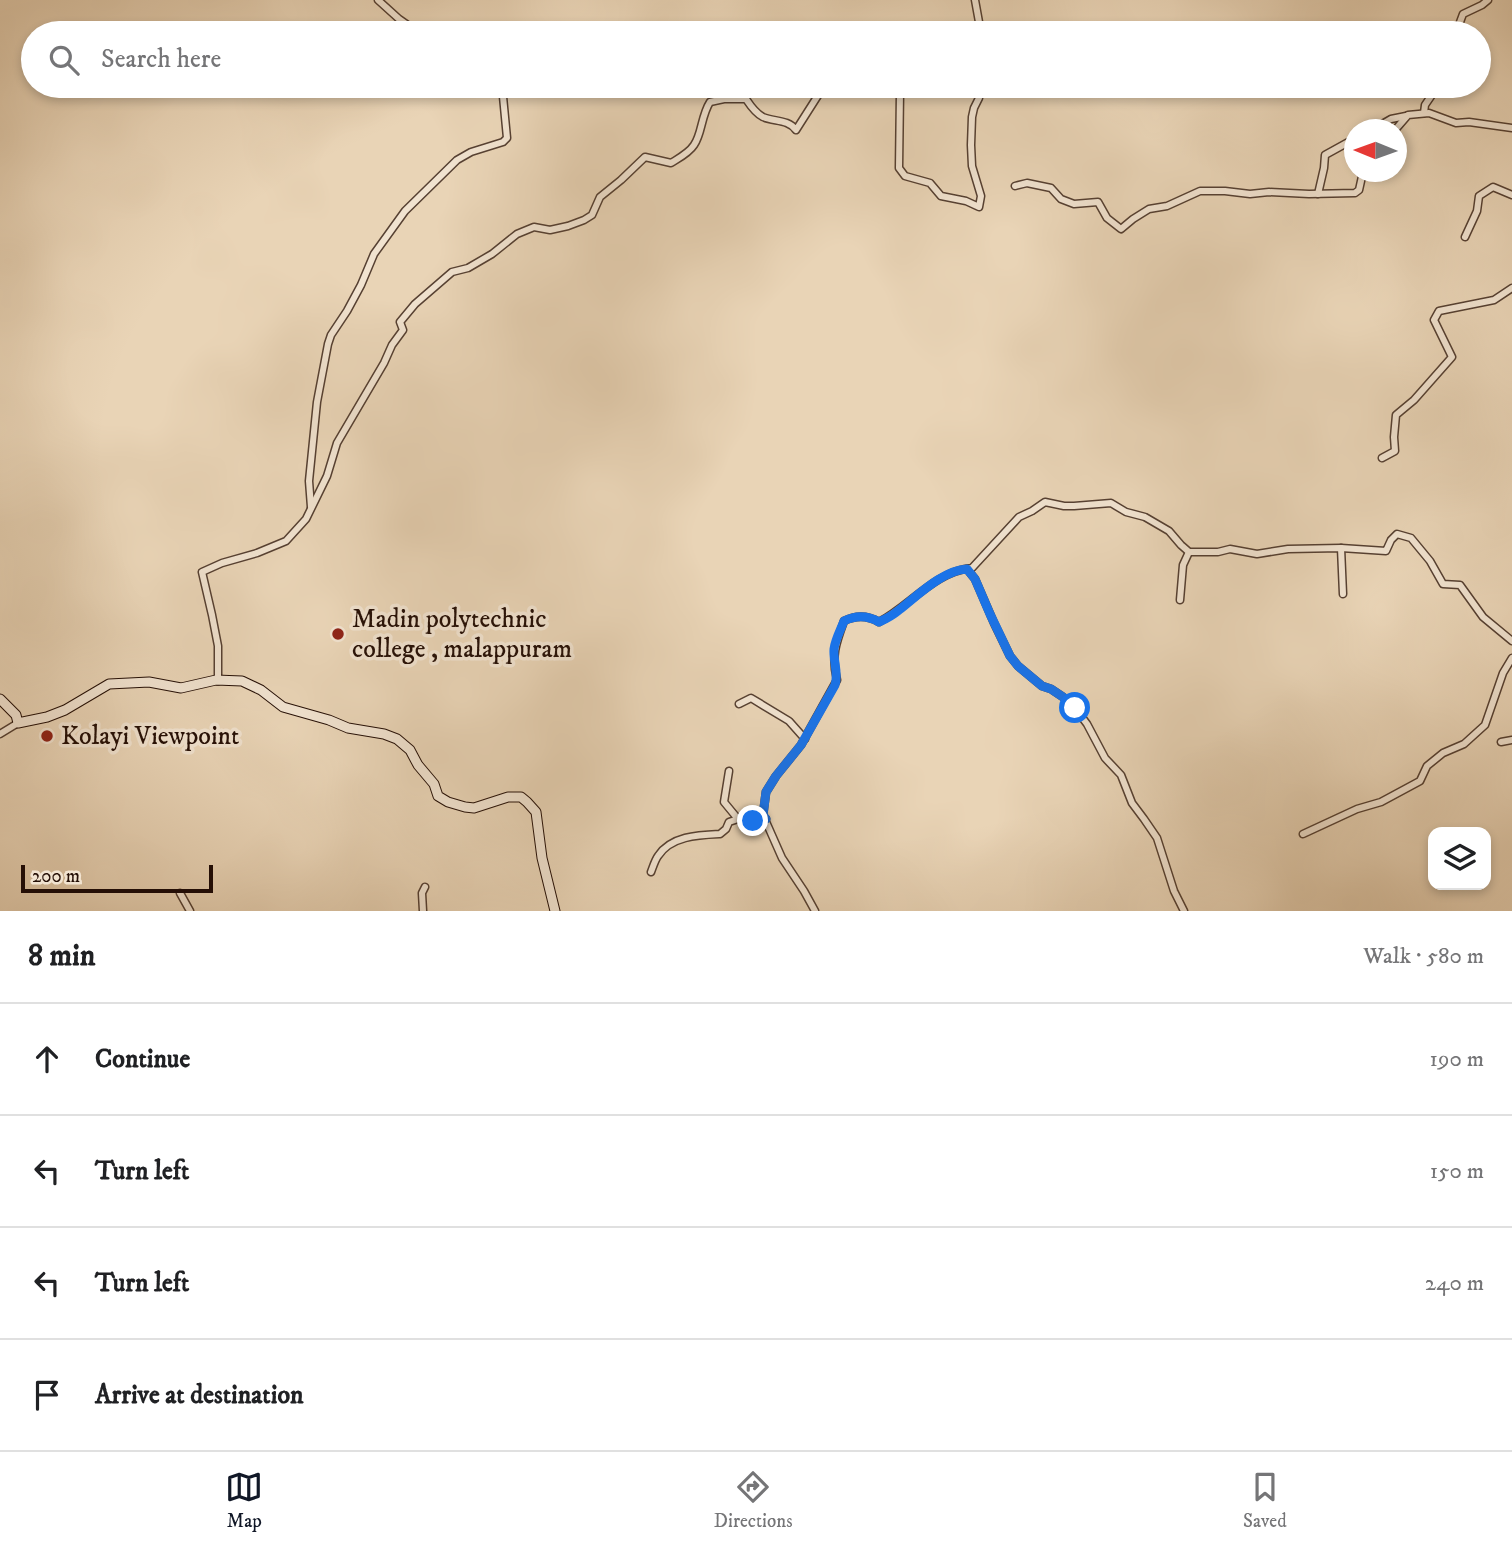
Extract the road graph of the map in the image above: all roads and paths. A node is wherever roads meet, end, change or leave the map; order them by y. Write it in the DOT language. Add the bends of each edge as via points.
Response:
graph roads {
  1 [pos="379,0"];
  2 [pos="975,0"];
  3 [pos="1488,0"];
  4 [pos="402,21"];
  5 [pos="979,21"];
  6 [pos="1460,21"];
  7 [pos="503,98"];
  8 [pos="816,98"];
  9 [pos="900,98"];
  10 [pos="979,98"];
  11 [pos="1430,98"];
  12 [pos="1424,113"];
  13 [pos="1408,115"];
  14 [pos="1391,119"];
  15 [pos="1405,119"];
  16 [pos="1512,128"];
  17 [pos="1344,145"];
  18 [pos="1361,182"];
  19 [pos="1015,186"];
  20 [pos="1318,194"];
  21 [pos="1512,195"];
  22 [pos="1465,237"];
  23 [pos="1512,288"];
  24 [pos="1382,458"];
  25 [pos="311,509"];
  26 [pos="1341,548"];
  27 [pos="1189,552"];
  28 [pos="967,569"];
  29 [pos="1343,594"];
  30 [pos="1180,600"];
  31 [pos="1512,641"];
  32 [pos="1512,658"];
  33 [pos="218,681"];
  34 [pos="0,699"];
  35 [pos="739,704"];
  36 [pos="18,723"];
  37 [pos="0,734"];
  38 [pos="805,739"];
  39 [pos="1512,740"];
  40 [pos="1501,742"];
  41 [pos="729,771"];
  42 [pos="738,818"];
  43 [pos="766,819"];
  44 [pos="1303,834"];
  45 [pos="651,872"];
  46 [pos="425,887"];
  47 [pos="180,893"];
  48 [pos="1181,909"];
  49 [pos="190,911"];
  50 [pos="423,911"];
  51 [pos="555,911"];
  52 [pos="815,911"];
  1 -- 4 [label="street"];
  2 -- 5 [label="street"];
  3 -- 6 [label="street" via="1463,14"];
  7 -- 25 [label="street" via="507,138 457,160 405,211 380,244 331,335 317,402 309,481"];
  8 -- 25 [label="street" via="796,130 792,124 761,116 746,99 710,102 695,145 682,156 671,163 645,157 600,197 592,215 584,220 550,230 534,227 468,268 452,272 400,322 403,330 337,443"];
  9 -- 10 [label="street" via="899,168 905,176 930,183 941,196 979,207 971,145 972,117"];
  11 -- 12 [label="street"];
  12 -- 13 [label="street"];
  12 -- 16 [label="street" via="1456,123"];
  13 -- 14 [label="street"];
  13 -- 15 [label="street"];
  17 -- 20 [label="street" via="1325,155"];
  18 -- 20 [label="street" via="1355,193"];
  19 -- 20 [label="street" via="1027,183 1051,188 1073,204 1098,202 1107,218 1121,229 1149,209 1200,191"];
  21 -- 22 [label="street" via="1493,187 1479,195"];
  23 -- 24 [label="street" via="1494,300 1439,311 1434,320 1452,357 1396,415 1395,451"];
  25 -- 33 [label="street" via="286,541 202,572 218,646"];
  26 -- 27 [label="street" via="1257,554 1230,549"];
  26 -- 29 [label="street"];
  26 -- 31 [label="street" via="1386,551 1397,534 1411,538 1443,584 1460,585 1483,617"];
  27 -- 28 [label="street" via="1169,531 1111,503 1074,506 1045,502 1019,517 982,559"];
  27 -- 30 [label="street" via="1183,565"];
  28 -- 38 [label="street" via="946,574 879,622 859,616 844,621 834,647 837,680"];
  28 -- 48 [label="street" via="1010,656 1075,708 1105,758 1121,775 1132,803 1157,838"];
  32 -- 44 [label="street" via="1485,725 1464,744 1427,766 1420,781"];
  33 -- 36 [label="street" via="181,688 149,682 108,684 65,710"];
  33 -- 51 [label="street" via="242,681 283,707 397,739 410,750 438,796 448,802 474,808 521,797 537,812"];
  34 -- 36 [label="street"];
  35 -- 38 [label="street" via="751,698 789,721"];
  36 -- 37 [label="street"];
  38 -- 43 [label="street" via="766,792"];
  39 -- 40 [label="street"];
  41 -- 42 [label="street" via="724,805"];
  42 -- 43 [label="street"];
  42 -- 45 [label="street" via="720,835 694,835 667,845"];
  43 -- 52 [label="street" via="782,858"];
  46 -- 50 [label="street"];
  47 -- 49 [label="street"];
}
